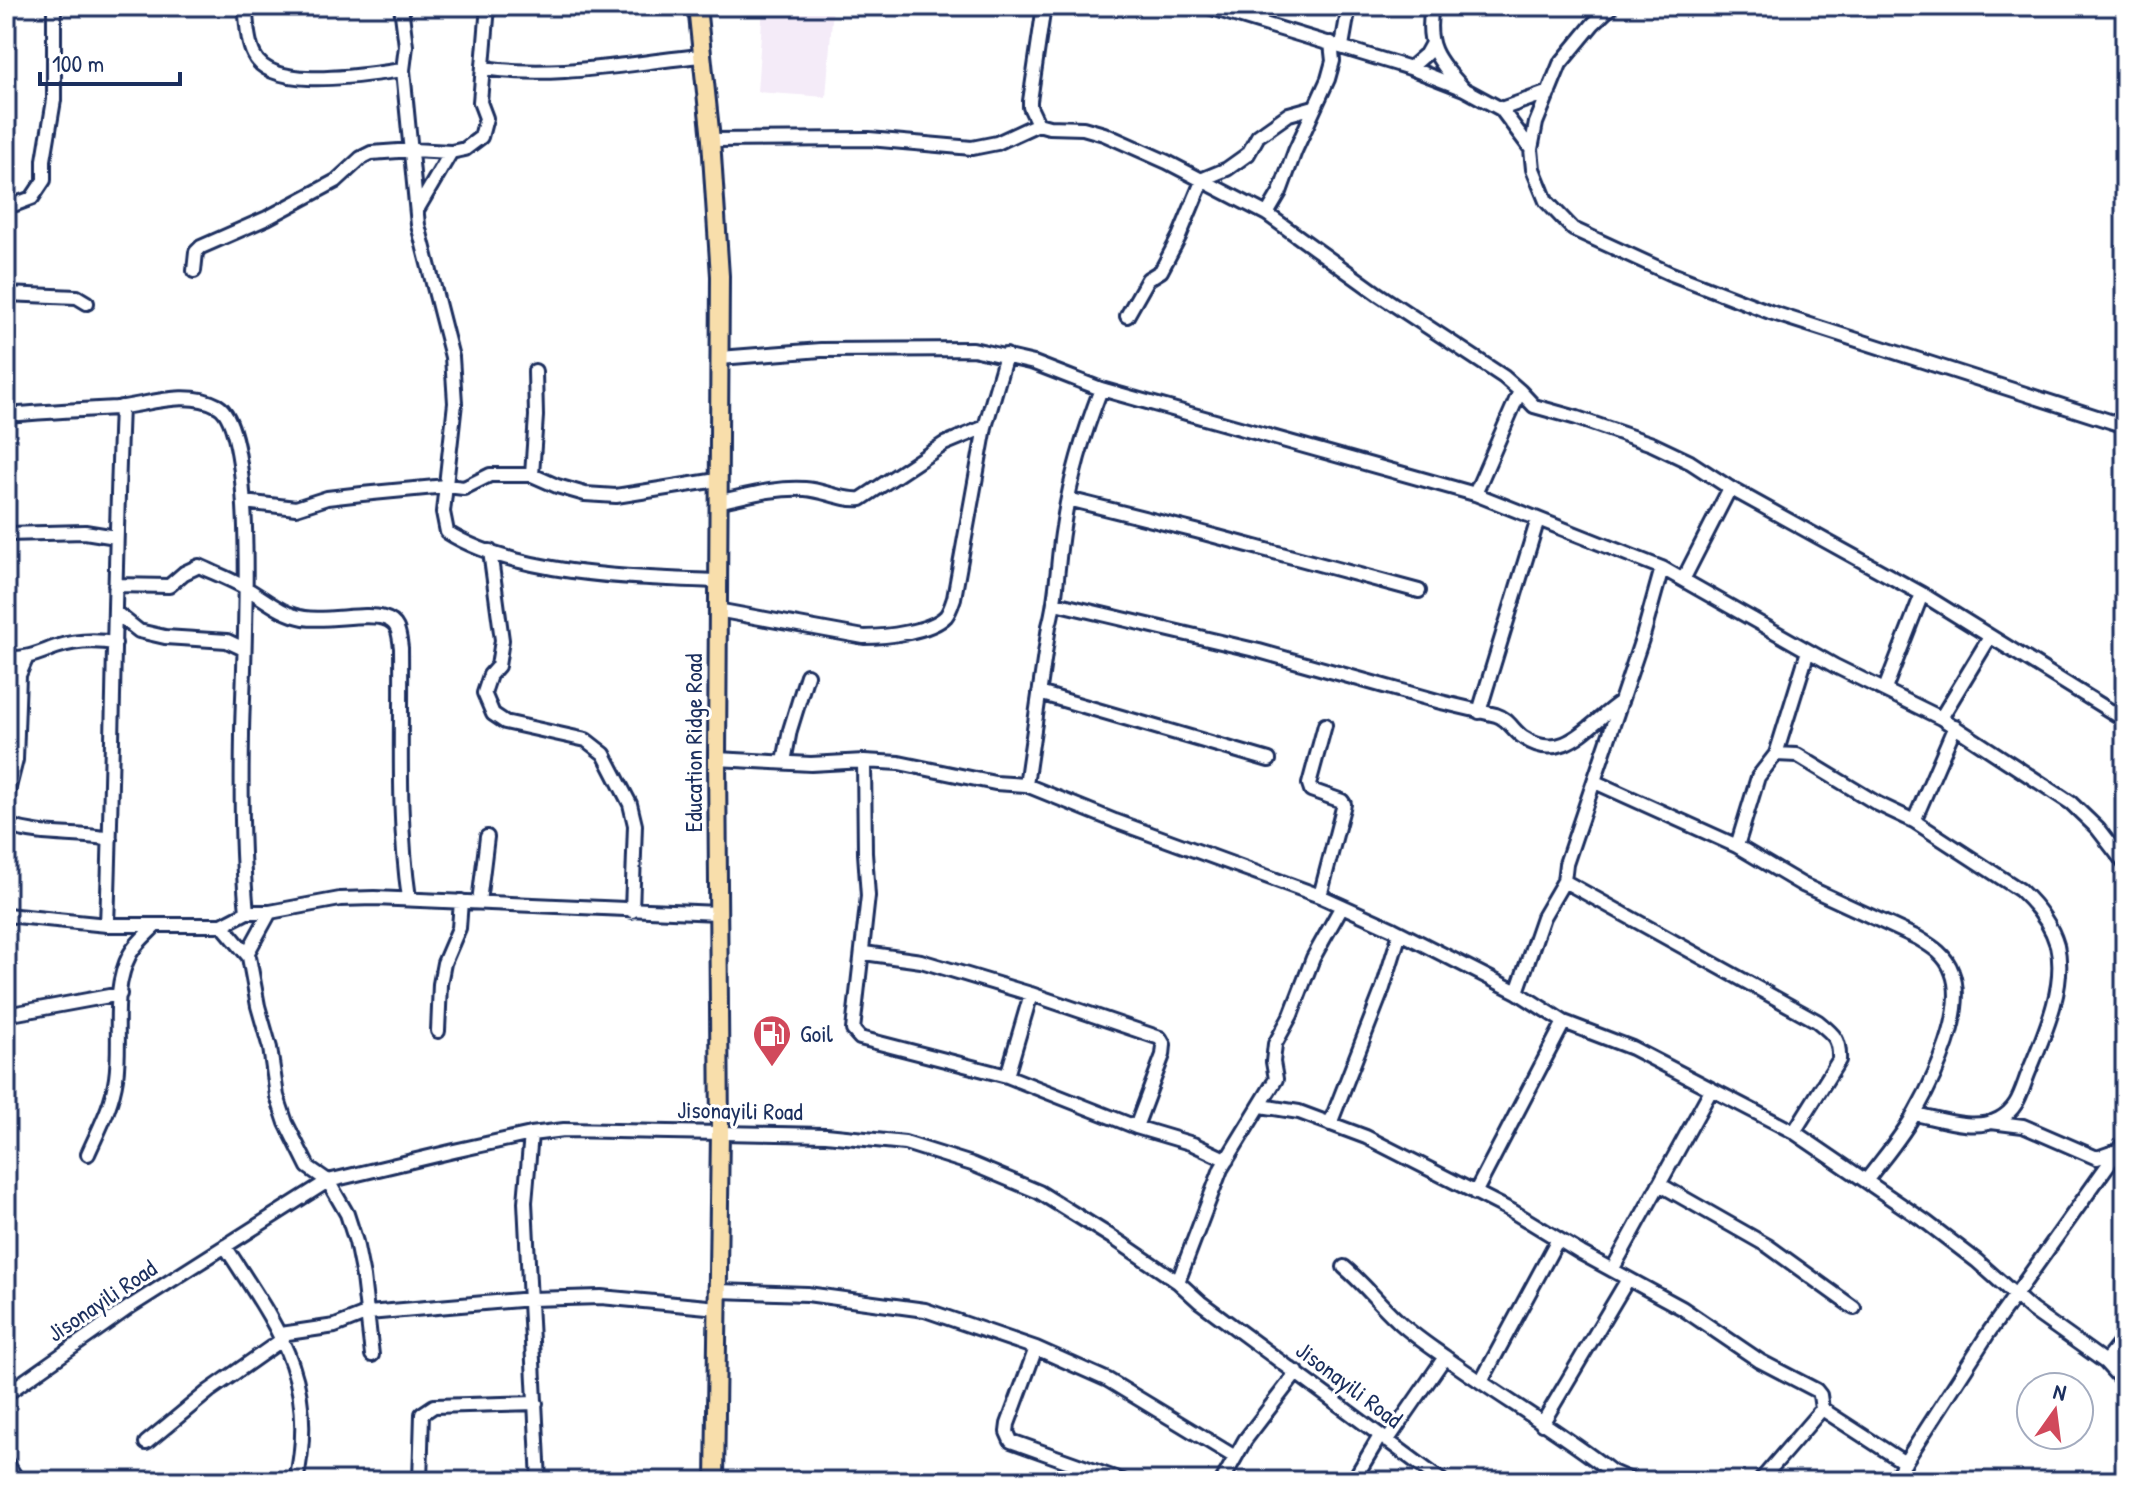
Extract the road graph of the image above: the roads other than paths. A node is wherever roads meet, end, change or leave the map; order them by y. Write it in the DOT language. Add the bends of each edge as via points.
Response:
graph roads {
  1 [pos="54,6"];
  2 [pos="245,6"];
  3 [pos="401,6"];
  4 [pos="488,6"];
  5 [pos="697,6"];
  6 [pos="1044,6"];
  7 [pos="1205,6"];
  8 [pos="1349,6"];
  9 [pos="1432,6"];
  10 [pos="1612,6"];
  11 [pos="1336,44"];
  12 [pos="1431,45"];
  13 [pos="701,56"];
  14 [pos="483,68"];
  15 [pos="1410,68"];
  16 [pos="403,70"];
  17 [pos="1464,89"];
  18 [pos="1549,92"];
  19 [pos="1314,107"];
  20 [pos="1501,109"];
  21 [pos="1032,126"];
  22 [pos="711,140"];
  23 [pos="1531,149"];
  24 [pos="412,150"];
  25 [pos="451,152"];
  26 [pos="1203,179"];
  27 [pos="6,205"];
  28 [pos="417,210"];
  29 [pos="1267,214"];
  30 [pos="194,271"];
  31 [pos="6,294"];
  32 [pos="87,303"];
  33 [pos="1127,316"];
  34 [pos="1006,355"];
  35 [pos="720,358"];
  36 [pos="535,371"];
  37 [pos="1101,389"];
  38 [pos="1520,391"];
  39 [pos="121,407"];
  40 [pos="6,415"];
  41 [pos="2125,426"];
  42 [pos="985,427"];
  43 [pos="532,475"];
  44 [pos="717,480"];
  45 [pos="446,486"];
  46 [pos="1730,488"];
  47 [pos="1475,494"];
  48 [pos="1068,499"];
  49 [pos="244,502"];
  50 [pos="717,502"];
  51 [pos="1538,519"];
  52 [pos="6,534"];
  53 [pos="116,537"];
  54 [pos="490,551"];
  55 [pos="1662,568"];
  56 [pos="1684,578"];
  57 [pos="718,581"];
  58 [pos="115,585"];
  59 [pos="246,588"];
  60 [pos="1419,591"];
  61 [pos="1922,594"];
  62 [pos="1055,603"];
  63 [pos="717,610"];
  64 [pos="115,612"];
  65 [pos="1990,637"];
  66 [pos="115,643"];
  67 [pos="244,649"];
  68 [pos="1808,651"];
  69 [pos="6,658"];
  70 [pos="26,659"];
  71 [pos="807,675"];
  72 [pos="1885,689"];
  73 [pos="1039,693"];
  74 [pos="1621,702"];
  75 [pos="1479,712"];
  76 [pos="1941,718"];
  77 [pos="2125,720"];
  78 [pos="1325,725"];
  79 [pos="1955,726"];
  80 [pos="1776,754"];
  81 [pos="717,759"];
  82 [pos="1269,760"];
  83 [pos="864,761"];
  84 [pos="784,762"];
  85 [pos="1595,782"];
  86 [pos="1026,785"];
  87 [pos="6,799"];
  88 [pos="1914,821"];
  89 [pos="6,825"];
  90 [pos="487,837"];
  91 [pos="110,839"];
  92 [pos="1737,846"];
  93 [pos="2125,864"];
  94 [pos="1564,881"];
  95 [pos="1320,896"];
  96 [pos="409,898"];
  97 [pos="461,901"];
  98 [pos="479,902"];
  99 [pos="1342,906"];
  100 [pos="632,911"];
  101 [pos="247,912"];
  102 [pos="270,912"];
  103 [pos="718,913"];
  104 [pos="6,915"];
  105 [pos="107,925"];
  106 [pos="222,925"];
  107 [pos="155,926"];
  108 [pos="1400,933"];
  109 [pos="248,952"];
  110 [pos="864,953"];
  111 [pos="1517,992"];
  112 [pos="120,994"];
  113 [pos="1031,994"];
  114 [pos="6,1015"];
  115 [pos="1564,1022"];
  116 [pos="438,1031"];
  117 [pos="1007,1076"];
  118 [pos="1711,1090"];
  119 [pos="1261,1106"];
  120 [pos="1915,1114"];
  121 [pos="1991,1122"];
  122 [pos="1330,1124"];
  123 [pos="1136,1127"];
  124 [pos="1794,1132"];
  125 [pos="720,1133"];
  126 [pos="531,1134"];
  127 [pos="2122,1145"];
  128 [pos="88,1154"];
  129 [pos="1227,1160"];
  130 [pos="328,1181"];
  131 [pos="1866,1181"];
  132 [pos="1659,1184"];
  133 [pos="1475,1193"];
  134 [pos="1558,1239"];
  135 [pos="225,1246"];
  136 [pos="1344,1267"];
  137 [pos="1612,1270"];
  138 [pos="1628,1279"];
  139 [pos="1178,1282"];
  140 [pos="2015,1297"];
  141 [pos="531,1299"];
  142 [pos="718,1300"];
  143 [pos="1854,1308"];
  144 [pos="368,1313"];
  145 [pos="282,1337"];
  146 [pos="2125,1337"];
  147 [pos="1036,1348"];
  148 [pos="372,1355"];
  149 [pos="1445,1357"];
  150 [pos="2105,1362"];
  151 [pos="1297,1372"];
  152 [pos="1481,1382"];
  153 [pos="2125,1384"];
  154 [pos="6,1394"];
  155 [pos="536,1403"];
  156 [pos="1822,1409"];
  157 [pos="1542,1424"];
  158 [pos="1383,1438"];
  159 [pos="146,1443"];
  160 [pos="1235,1457"];
  161 [pos="6,1462"];
  162 [pos="1905,1463"];
  163 [pos="1607,1476"];
  164 [pos="18,1481"];
  165 [pos="296,1481"];
  166 [pos="420,1481"];
  167 [pos="539,1481"];
  168 [pos="715,1481"];
  169 [pos="1123,1481"];
  170 [pos="1222,1481"];
  171 [pos="1353,1481"];
  172 [pos="1442,1481"];
  173 [pos="1633,1481"];
  174 [pos="1760,1481"];
  175 [pos="1893,1481"];
  1 -- 27 [label="street" via="54,100 44,180 32,198"];
  2 -- 16 [label="street" via="254,56 265,69 289,77"];
  3 -- 16 [label="street"];
  4 -- 14 [label="street"];
  5 -- 13 [label="main road, Education Ridge Road"];
  6 -- 21 [label="street"];
  7 -- 11 [label="street"];
  8 -- 11 [label="street"];
  9 -- 12 [label="street"];
  10 -- 18 [label="street" via="1560,64"];
  11 -- 15 [label="street"];
  11 -- 19 [label="street"];
  12 -- 15 [label="street"];
  12 -- 17 [label="street"];
  13 -- 14 [label="street" via="580,71"];
  13 -- 22 [label="main road, Education Ridge Road"];
  14 -- 25 [label="street" via="480,102 485,128 465,149"];
  15 -- 17 [label="street"];
  16 -- 24 [label="street"];
  17 -- 20 [label="street"];
  18 -- 20 [label="street"];
  18 -- 23 [label="street"];
  19 -- 26 [label="street" via="1289,114 1258,136 1248,154"];
  19 -- 29 [label="street"];
  20 -- 23 [label="street"];
  21 -- 22 [label="street" via="972,148 814,137"];
  21 -- 26 [label="street" via="1104,134"];
  22 -- 35 [label="main road, Education Ridge Road"];
  23 -- 41 [label="street" via="1546,201 1573,229 1770,312"];
  24 -- 25 [label="street"];
  24 -- 28 [label="street"];
  24 -- 30 [label="street" via="361,158 336,181 201,247"];
  25 -- 28 [label="street"];
  26 -- 29 [label="street"];
  26 -- 33 [label="street" via="1161,271 1148,279"];
  28 -- 45 [label="street" via="452,357 455,403"];
  29 -- 38 [label="street"];
  31 -- 32 [label="street" via="77,297"];
  34 -- 35 [label="street" via="973,349 821,350"];
  34 -- 37 [label="street"];
  34 -- 42 [label="street"];
  35 -- 44 [label="main road, Education Ridge Road"];
  36 -- 43 [label="street"];
  37 -- 47 [label="street"];
  37 -- 48 [label="street" via="1080,444"];
  38 -- 46 [label="street" via="1534,406 1652,444"];
  38 -- 47 [label="street"];
  39 -- 40 [label="street"];
  39 -- 49 [label="street" via="169,399 216,405 235,433"];
  39 -- 53 [label="street"];
  42 -- 50 [label="street" via="944,444 861,499 778,489"];
  42 -- 63 [label="street" via="954,598 946,617 874,637"];
  43 -- 44 [label="street" via="585,494 616,496"];
  43 -- 45 [label="street" via="490,475 464,488"];
  44 -- 50 [label="main road, Education Ridge Road"];
  45 -- 49 [label="street" via="327,498 296,508"];
  45 -- 54 [label="street" via="447,532"];
  46 -- 56 [label="street"];
  46 -- 61 [label="street"];
  47 -- 51 [label="street"];
  48 -- 60 [label="street"];
  48 -- 62 [label="street"];
  49 -- 59 [label="street"];
  50 -- 57 [label="main road, Education Ridge Road"];
  51 -- 55 [label="street"];
  51 -- 75 [label="street"];
  52 -- 53 [label="street" via="85,532"];
  53 -- 58 [label="street"];
  54 -- 57 [label="street" via="620,577"];
  54 -- 100 [label="street" via="502,640 498,666 484,693 493,714 505,722 586,740 604,754 635,825"];
  55 -- 56 [label="street"];
  55 -- 74 [label="street"];
  56 -- 68 [label="street"];
  57 -- 63 [label="main road, Education Ridge Road"];
  58 -- 59 [label="street" via="169,586 199,566"];
  58 -- 64 [label="street"];
  59 -- 67 [label="street"];
  59 -- 96 [label="street" via="291,616 383,617 395,623"];
  61 -- 65 [label="street"];
  61 -- 72 [label="street"];
  62 -- 73 [label="street"];
  62 -- 75 [label="street" via="1259,651"];
  63 -- 81 [label="main road, Education Ridge Road"];
  64 -- 66 [label="street"];
  64 -- 67 [label="street" via="139,631 227,641"];
  65 -- 76 [label="street"];
  65 -- 77 [label="street"];
  66 -- 70 [label="street" via="59,646"];
  66 -- 91 [label="street"];
  67 -- 101 [label="street" via="241,817"];
  68 -- 72 [label="street"];
  68 -- 80 [label="street"];
  69 -- 70 [label="street"];
  70 -- 87 [label="street" via="19,675 16,760"];
  71 -- 84 [label="street"];
  72 -- 76 [label="street"];
  73 -- 82 [label="street"];
  73 -- 86 [label="street"];
  74 -- 75 [label="street" via="1579,737 1554,746 1525,739 1504,718"];
  74 -- 85 [label="street"];
  76 -- 79 [label="street"];
  78 -- 95 [label="street" via="1309,784 1311,790 1344,804"];
  79 -- 88 [label="street"];
  79 -- 93 [label="street" via="2071,803"];
  80 -- 88 [label="street" via="1797,755"];
  80 -- 92 [label="street" via="1758,777"];
  81 -- 84 [label="street"];
  81 -- 103 [label="main road, Education Ridge Road"];
  83 -- 84 [label="street"];
  83 -- 86 [label="street"];
  83 -- 110 [label="street"];
  85 -- 92 [label="street"];
  85 -- 94 [label="street"];
  86 -- 95 [label="street"];
  88 -- 121 [label="street" via="2020,890 2056,943 2056,988 2046,1034 2017,1104"];
  89 -- 91 [label="street" via="44,835"];
  90 -- 98 [label="street"];
  91 -- 105 [label="street"];
  92 -- 120 [label="street" via="1803,885 1918,938 1945,958 1956,984 1956,1006"];
  94 -- 111 [label="street" via="1543,917"];
  94 -- 124 [label="street" via="1817,1021 1835,1036 1839,1060"];
  95 -- 99 [label="street"];
  96 -- 97 [label="street"];
  96 -- 102 [label="street" via="340,899"];
  97 -- 98 [label="street"];
  97 -- 116 [label="street" via="459,928 440,984"];
  98 -- 100 [label="street"];
  99 -- 108 [label="street"];
  99 -- 119 [label="street" via="1275,1044 1276,1079"];
  100 -- 103 [label="street"];
  101 -- 102 [label="street"];
  101 -- 106 [label="street"];
  102 -- 109 [label="street"];
  103 -- 125 [label="main road, Education Ridge Road"];
  104 -- 105 [label="street"];
  105 -- 107 [label="street"];
  106 -- 107 [label="street"];
  106 -- 109 [label="street"];
  107 -- 112 [label="street" via="130,955"];
  108 -- 111 [label="street"];
  108 -- 122 [label="street"];
  109 -- 130 [label="street" via="286,1123 308,1167"];
  110 -- 113 [label="street" via="921,961"];
  110 -- 117 [label="street" via="853,1030 860,1038"];
  111 -- 115 [label="street"];
  112 -- 114 [label="street"];
  112 -- 128 [label="street" via="112,1102"];
  113 -- 117 [label="street"];
  113 -- 123 [label="street" via="1160,1038 1163,1055"];
  115 -- 118 [label="street" via="1632,1048"];
  115 -- 133 [label="street"];
  117 -- 123 [label="street"];
  118 -- 124 [label="street"];
  118 -- 132 [label="street"];
  119 -- 122 [label="street"];
  119 -- 129 [label="street"];
  120 -- 121 [label="street"];
  120 -- 131 [label="street"];
  121 -- 127 [label="street" via="2023,1126 2097,1158"];
  122 -- 133 [label="street"];
  123 -- 129 [label="street"];
  124 -- 131 [label="street"];
  125 -- 126 [label="street, Jisonayili Road"];
  125 -- 139 [label="street, Jisonayili Road" via="905,1143 972,1164 1039,1192"];
  125 -- 142 [label="main road, Education Ridge Road"];
  126 -- 130 [label="street, Jisonayili Road"];
  126 -- 141 [label="street" via="525,1202"];
  127 -- 140 [label="street"];
  129 -- 139 [label="street"];
  130 -- 135 [label="street, Jisonayili Road"];
  130 -- 144 [label="street" via="356,1242"];
  131 -- 140 [label="street" via="1977,1261"];
  132 -- 137 [label="street"];
  132 -- 143 [label="street" via="1768,1246"];
  133 -- 134 [label="street"];
  134 -- 137 [label="street"];
  134 -- 152 [label="street"];
  135 -- 145 [label="street"];
  135 -- 154 [label="street, Jisonayili Road"];
  136 -- 149 [label="street" via="1396,1320"];
  137 -- 138 [label="street"];
  138 -- 156 [label="street" via="1816,1390"];
  138 -- 157 [label="street"];
  139 -- 151 [label="street, Jisonayili Road"];
  140 -- 150 [label="street"];
  140 -- 162 [label="street"];
  141 -- 142 [label="street"];
  141 -- 144 [label="street"];
  141 -- 155 [label="street"];
  142 -- 147 [label="street" via="807,1294 925,1310"];
  142 -- 168 [label="main road, Education Ridge Road"];
  144 -- 145 [label="street"];
  144 -- 148 [label="street"];
  145 -- 159 [label="street"];
  145 -- 165 [label="street" via="297,1374 301,1415"];
  146 -- 150 [label="street"];
  147 -- 160 [label="street" via="1108,1380"];
  147 -- 169 [label="street" via="1008,1424 1011,1441"];
  149 -- 152 [label="street"];
  149 -- 158 [label="street"];
  150 -- 153 [label="street"];
  151 -- 158 [label="street, Jisonayili Road"];
  151 -- 160 [label="street"];
  152 -- 157 [label="street"];
  155 -- 166 [label="street" via="434,1406 422,1414"];
  155 -- 167 [label="street"];
  156 -- 162 [label="street"];
  156 -- 174 [label="street"];
  157 -- 163 [label="street" via="1583,1450"];
  158 -- 171 [label="street"];
  158 -- 172 [label="street, Jisonayili Road"];
  160 -- 170 [label="street"];
  161 -- 164 [label="street"];
  162 -- 175 [label="street"];
  163 -- 173 [label="street"];
}
